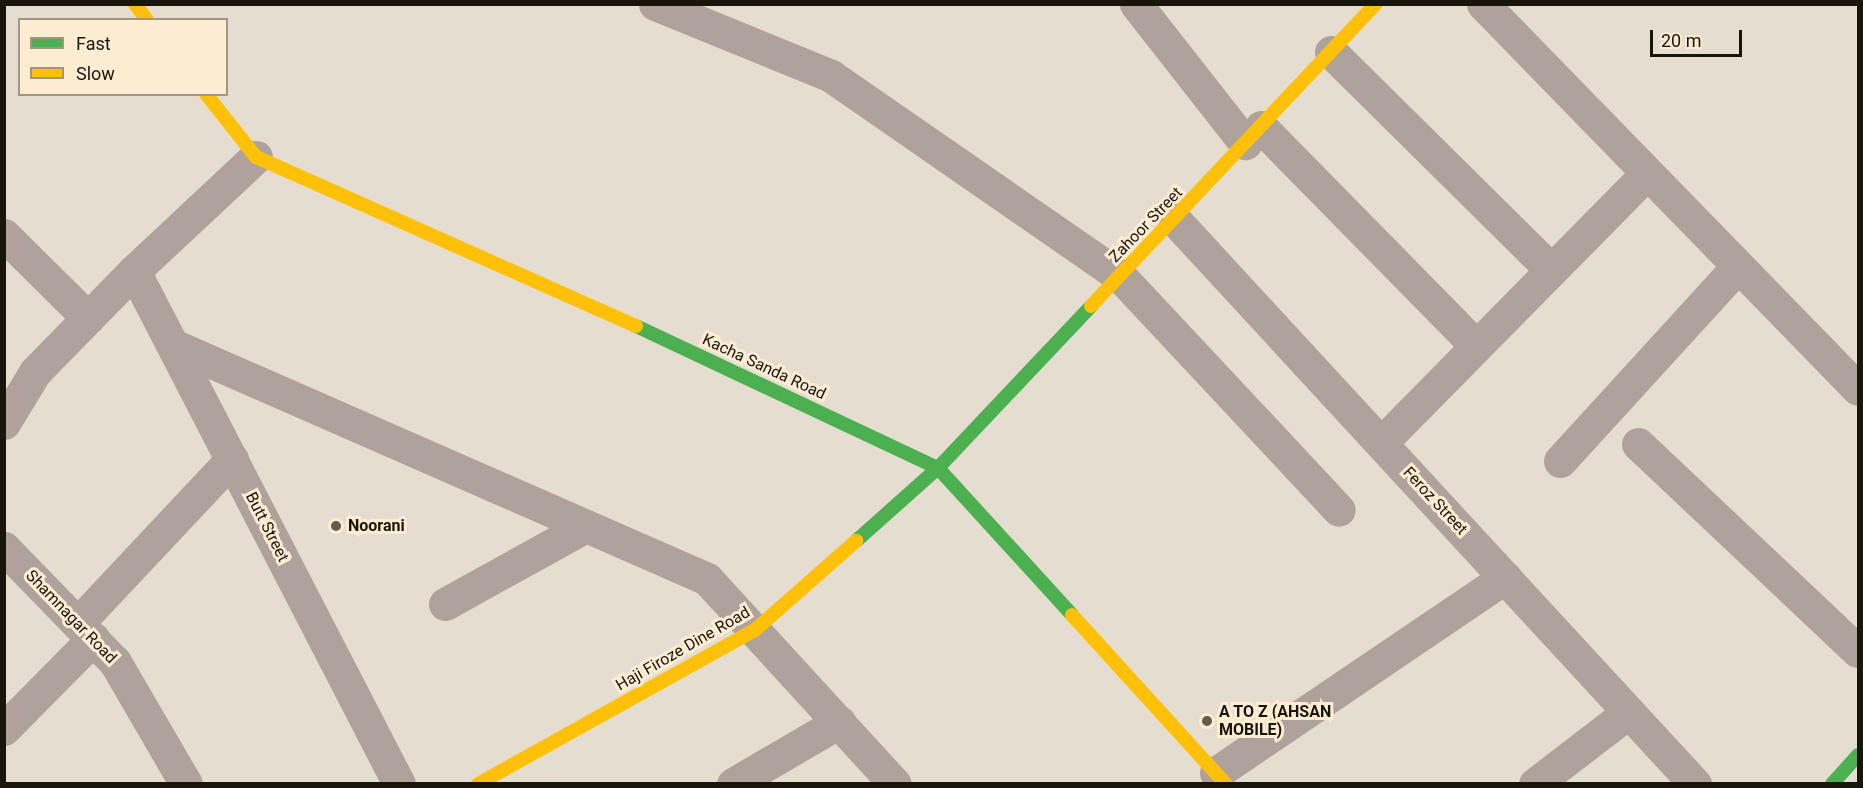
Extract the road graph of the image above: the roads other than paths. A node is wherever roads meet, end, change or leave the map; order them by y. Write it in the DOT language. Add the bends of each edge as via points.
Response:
graph roads {
  1 [pos="135,4"];
  2 [pos="656,4"];
  3 [pos="1136,4"];
  4 [pos="1376,4"];
  5 [pos="1483,4"];
  6 [pos="146,18"];
  7 [pos="1331,52"];
  8 [pos="208,96"];
  9 [pos="1253,135"];
  10 [pos="256,157"];
  11 [pos="1647,173"];
  12 [pos="1174,219"];
  13 [pos="4,235"];
  14 [pos="1738,266"];
  15 [pos="1551,270"];
  16 [pos="134,271"];
  17 [pos="1120,276"];
  18 [pos="88,318"];
  19 [pos="173,345"];
  20 [pos="1476,346"];
  21 [pos="1858,389"];
  22 [pos="4,423"];
  23 [pos="1381,443"];
  24 [pos="1638,444"];
  25 [pos="232,459"];
  26 [pos="1560,461"];
  27 [pos="938,468"];
  28 [pos="1339,510"];
  29 [pos="586,526"];
  30 [pos="4,548"];
  31 [pos="1505,577"];
  32 [pos="445,604"];
  33 [pos="756,630"];
  34 [pos="86,631"];
  35 [pos="1858,651"];
  36 [pos="1629,712"];
  37 [pos="839,722"];
  38 [pos="4,729"];
  39 [pos="1858,755"];
  40 [pos="1221,778"];
  41 [pos="392,781"];
  42 [pos="186,783"];
  43 [pos="478,783"];
  44 [pos="733,783"];
  45 [pos="895,783"];
  46 [pos="1535,783"];
  47 [pos="1695,783"];
  48 [pos="1832,783"];
  1 -- 6 [label="main road"];
  2 -- 17 [label="street" via="831,76"];
  3 -- 9 [label="street"];
  4 -- 7 [label="main road, Zahoor Street"];
  5 -- 11 [label="street"];
  7 -- 9 [label="main road, Zahoor Street"];
  7 -- 15 [label="street"];
  8 -- 10 [label="main road, Kacha Sanda Road"];
  9 -- 12 [label="main road, Zahoor Street"];
  9 -- 20 [label="street"];
  10 -- 16 [label="street"];
  10 -- 27 [label="main road, Kacha Sanda Road" via="679,345"];
  11 -- 14 [label="street"];
  11 -- 15 [label="street"];
  12 -- 17 [label="main road, Zahoor Street"];
  12 -- 23 [label="street, Feroz Street"];
  13 -- 18 [label="street"];
  14 -- 21 [label="street"];
  14 -- 26 [label="street"];
  15 -- 20 [label="street"];
  16 -- 18 [label="street"];
  16 -- 19 [label="street, Butt Street"];
  17 -- 27 [label="main road, Zahoor Street"];
  17 -- 28 [label="street"];
  18 -- 22 [label="street" via="34,372"];
  19 -- 25 [label="street, Butt Street"];
  19 -- 29 [label="street"];
  20 -- 23 [label="street"];
  23 -- 31 [label="street, Feroz Street"];
  24 -- 35 [label="street"];
  25 -- 34 [label="street"];
  25 -- 41 [label="street, Butt Street"];
  27 -- 33 [label="main road, Haji Firoze Dine Road"];
  27 -- 40 [label="main road, Kacha Sanda Road"];
  29 -- 32 [label="street"];
  29 -- 33 [label="street" via="707,579"];
  30 -- 34 [label="street, Shamnagar Road"];
  31 -- 36 [label="street, Feroz Street"];
  31 -- 40 [label="street"];
  33 -- 37 [label="street"];
  33 -- 43 [label="main road, Haji Firoze Dine Road"];
  34 -- 38 [label="street"];
  34 -- 42 [label="street, Shamnagar Road" via="116,662"];
  36 -- 46 [label="street"];
  36 -- 47 [label="street, Feroz Street"];
  37 -- 44 [label="street"];
  37 -- 45 [label="street"];
  39 -- 48 [label="main road"];
}
